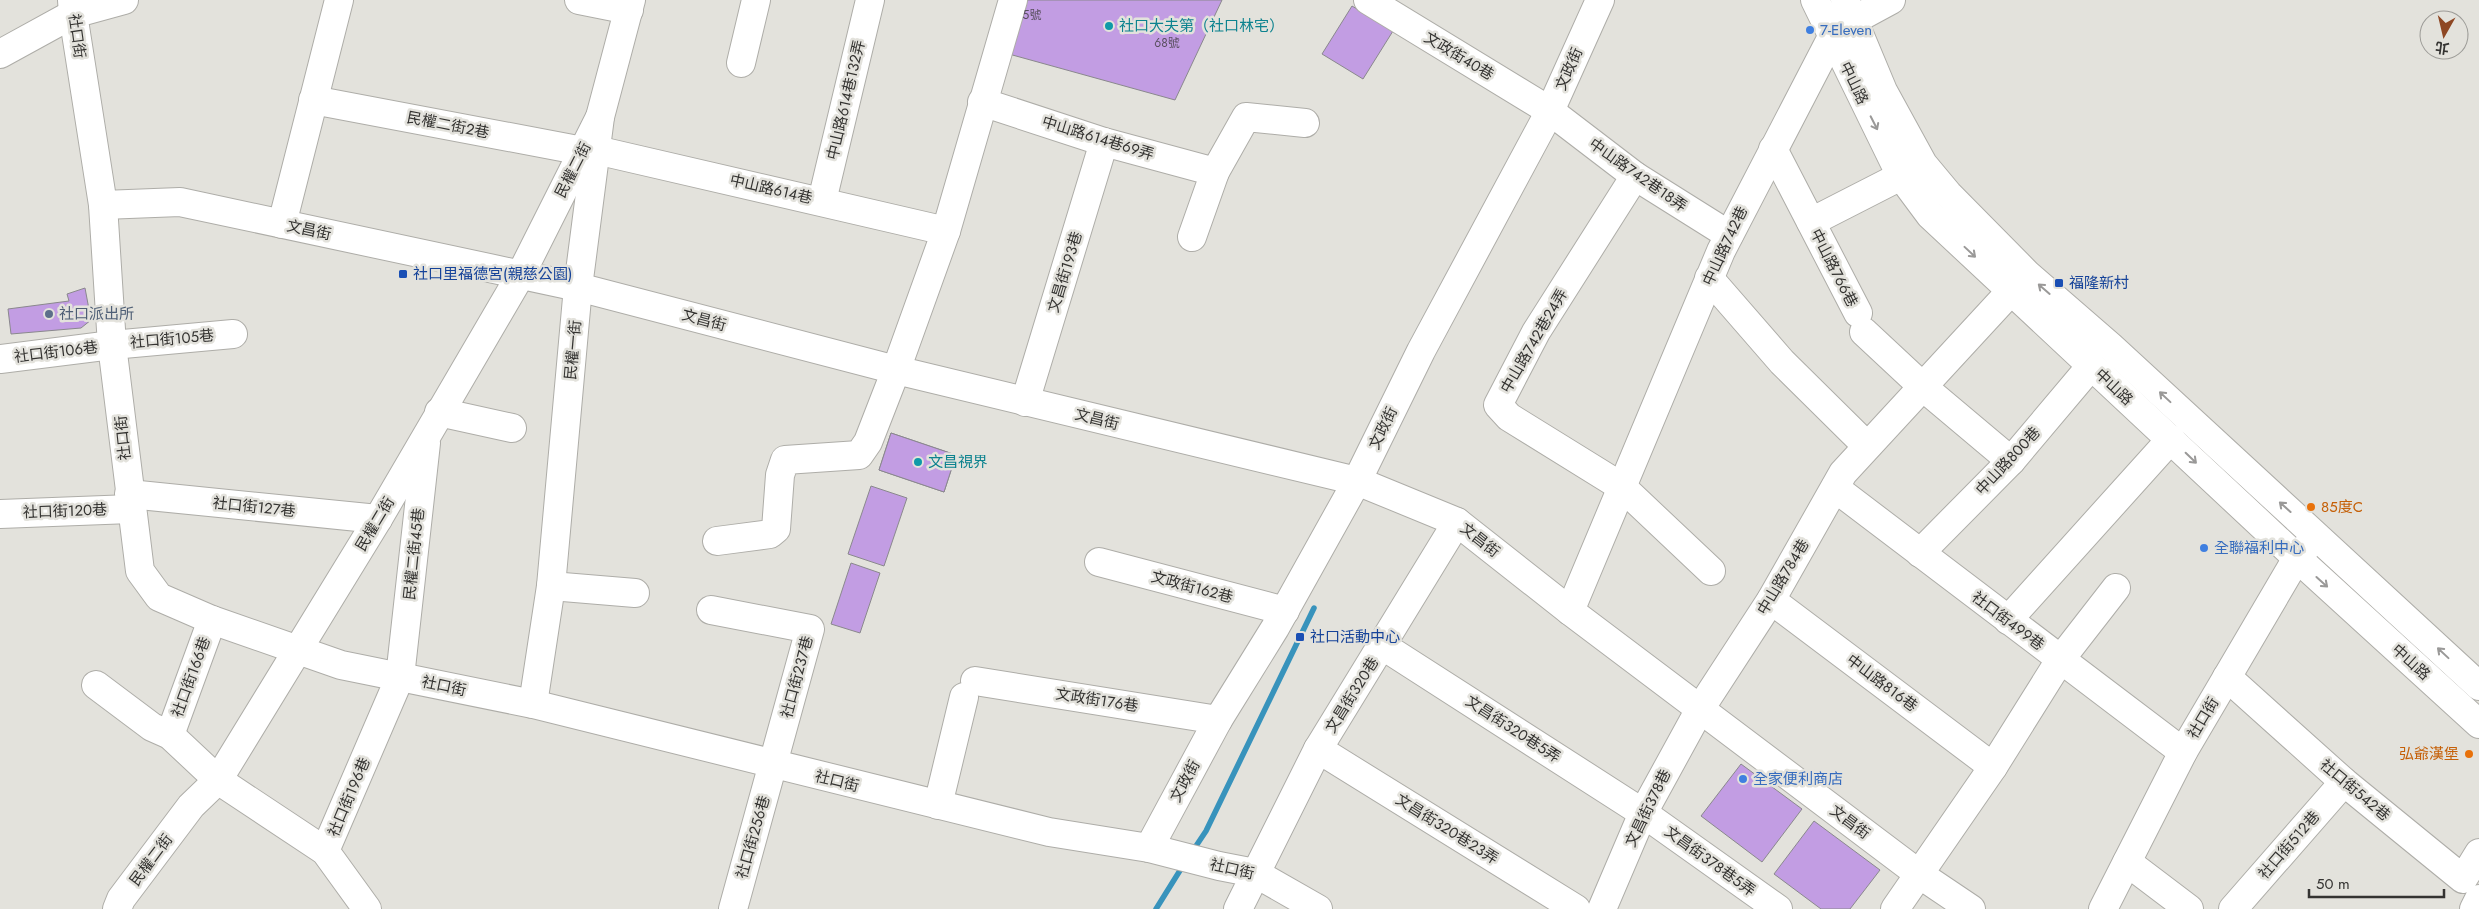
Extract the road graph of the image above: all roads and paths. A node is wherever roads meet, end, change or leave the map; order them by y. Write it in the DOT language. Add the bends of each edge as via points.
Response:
graph roads {
  1 [pos="124,0"];
  2 [pos="339,0"];
  3 [pos="579,0"];
  4 [pos="756,0"];
  5 [pos="870,0"];
  6 [pos="1013,0"];
  7 [pos="1368,0"];
  8 [pos="1600,0"];
  9 [pos="1815,0"];
  10 [pos="1891,0"];
  11 [pos="630,5"];
  12 [pos="72,7"];
  13 [pos="1849,10"];
  14 [pos="1832,36"];
  15 [pos="0,54"];
  16 [pos="741,63"];
  17 [pos="313,100"];
  18 [pos="982,102"];
  19 [pos="1550,111"];
  20 [pos="1305,123"];
  21 [pos="1104,142"];
  22 [pos="589,150"];
  23 [pos="1773,150"];
  24 [pos="1215,172"];
  25 [pos="1635,176"];
  26 [pos="1901,176"];
  27 [pos="822,201"];
  28 [pos="104,205"];
  29 [pos="1811,222"];
  30 [pos="282,224"];
  31 [pos="946,231"];
  32 [pos="1728,235"];
  33 [pos="1192,238"];
  34 [pos="520,276"];
  35 [pos="1709,278"];
  36 [pos="578,287"];
  37 [pos="2011,291"];
  38 [pos="233,334"];
  39 [pos="112,344"];
  40 [pos="0,358"];
  41 [pos="2091,366"];
  42 [pos="896,370"];
  43 [pos="1923,386"];
  44 [pos="1025,402"];
  45 [pos="433,422"];
  46 [pos="512,428"];
  47 [pos="2171,439"];
  48 [pos="1868,446"];
  49 [pos="2011,461"];
  50 [pos="1357,482"];
  51 [pos="1622,487"];
  52 [pos="1835,488"];
  53 [pos="130,502"];
  54 [pos="0,514"];
  55 [pos="378,519"];
  56 [pos="1457,522"];
  57 [pos="2316,536"];
  58 [pos="717,541"];
  59 [pos="1920,553"];
  60 [pos="2296,558"];
  61 [pos="1099,562"];
  62 [pos="1712,571"];
  63 [pos="551,586"];
  64 [pos="2116,588"];
  65 [pos="635,593"];
  66 [pos="1771,600"];
  67 [pos="711,610"];
  68 [pos="1285,611"];
  69 [pos="1570,611"];
  70 [pos="212,620"];
  71 [pos="2008,620"];
  72 [pos="1383,646"];
  73 [pos="298,650"];
  74 [pos="2060,660"];
  75 [pos="400,677"];
  76 [pos="2227,677"];
  77 [pos="96,686"];
  78 [pos="2479,686"];
  79 [pos="533,704"];
  80 [pos="1700,709"];
  81 [pos="1218,720"];
  82 [pos="2479,724"];
  83 [pos="170,735"];
  84 [pos="1318,749"];
  85 [pos="2182,752"];
  86 [pos="774,765"];
  87 [pos="1994,767"];
  88 [pos="218,780"];
  89 [pos="2344,782"];
  90 [pos="938,805"];
  91 [pos="1643,812"];
  92 [pos="1149,848"];
  93 [pos="326,851"];
  94 [pos="2479,853"];
  95 [pos="2127,862"];
  96 [pos="1256,873"];
  97 [pos="1919,874"];
  98 [pos="2479,899"];
  99 [pos="1766,906"];
  100 [pos="117,909"];
  101 [pos="367,909"];
  102 [pos="732,909"];
  103 [pos="1238,909"];
  104 [pos="1318,909"];
  105 [pos="1576,909"];
  106 [pos="1602,909"];
  107 [pos="1896,909"];
  108 [pos="1971,909"];
  109 [pos="2103,909"];
  110 [pos="2189,909"];
  111 [pos="2233,909"];
  112 [pos="2474,909"];
  1 -- 12 [label="street"];
  2 -- 17 [label="street"];
  3 -- 11 [label="street"];
  4 -- 16 [label="street"];
  5 -- 27 [label="street, 中山路614巷132弄"];
  6 -- 18 [label="street"];
  7 -- 19 [label="street, 文政街40巷"];
  8 -- 19 [label="street, 文政街"];
  9 -- 14 [label="street, 中山路"];
  10 -- 13 [label="street, 中山路742巷"];
  11 -- 22 [label="street, 民權一街"];
  12 -- 15 [label="street"];
  12 -- 28 [label="street, 社口街"];
  13 -- 14 [label="street, 中山路742巷"];
  57 -- 13 [label="street, 中山路, one-way" via="2110,346 2026,274 1948,194 1922,164 1883,91"];
  14 -- 23 [label="street, 中山路742巷"];
  14 -- 26 [label="street, 中山路, one-way"];
  17 -- 22 [label="street, 民權二街2巷"];
  17 -- 30 [label="street"];
  18 -- 21 [label="street, 中山路614巷69弄"];
  18 -- 31 [label="street"];
  19 -- 25 [label="street, 中山路742巷18弄"];
  19 -- 50 [label="street, 文政街" via="1420,351"];
  20 -- 24 [label="street" via="1246,117"];
  21 -- 24 [label="street, 中山路614巷69弄"];
  21 -- 44 [label="street, 文昌街193巷"];
  22 -- 27 [label="street, 中山路614巷"];
  22 -- 34 [label="street, 民權二街"];
  22 -- 36 [label="street, 民權一街"];
  23 -- 29 [label="street, 中山路766巷"];
  23 -- 32 [label="street, 中山路742巷"];
  24 -- 33 [label="street"];
  25 -- 32 [label="street, 中山路742巷18弄"];
  25 -- 51 [label="street, 中山路742巷24弄" via="1536,332 1498,405 1509,417"];
  26 -- 29 [label="street, 中山路766巷"];
  26 -- 37 [label="street, 中山路, one-way" via="1930,215"];
  27 -- 31 [label="street, 中山路614巷"];
  28 -- 30 [label="street, 文昌街" via="180,202"];
  28 -- 39 [label="street, 社口街"];
  29 -- 43 [label="street, 中山路766巷" via="1861,323"];
  30 -- 34 [label="street, 文昌街"];
  31 -- 42 [label="street"];
  32 -- 35 [label="street, 中山路742巷"];
  34 -- 36 [label="street, 文昌街"];
  34 -- 45 [label="street, 民權二街"];
  35 -- 48 [label="street" via="1782,362"];
  35 -- 51 [label="street, 中山路742巷"];
  36 -- 42 [label="street, 文昌街"];
  36 -- 63 [label="street, 民權一街"];
  37 -- 41 [label="street, 中山路"];
  37 -- 43 [label="street, 中山路784巷"];
  38 -- 39 [label="street, 社口街105巷"];
  39 -- 40 [label="street, 社口街106巷"];
  39 -- 53 [label="street, 社口街"];
  41 -- 47 [label="street, 中山路"];
  41 -- 49 [label="street, 中山路800巷"];
  42 -- 44 [label="street, 文昌街"];
  42 -- 58 [label="street" via="868,442 859,455 785,460 780,476 776,528 770,534"];
  43 -- 48 [label="street, 中山路784巷"];
  43 -- 49 [label="street"];
  44 -- 50 [label="street, 文昌街"];
  45 -- 46 [label="street"];
  45 -- 55 [label="street, 民權二街"];
  45 -- 75 [label="street, 民權二街45巷"];
  47 -- 60 [label="street, 中山路, one-way"];
  47 -- 71 [label="street"];
  48 -- 52 [label="street, 中山路784巷" via="1843,473"];
  49 -- 59 [label="street, 中山路800巷"];
  50 -- 56 [label="street, 文昌街"];
  50 -- 68 [label="street, 文政街"];
  51 -- 62 [label="street"];
  51 -- 69 [label="street, 中山路742巷"];
  52 -- 59 [label="street, 社口街499巷"];
  52 -- 66 [label="street, 中山路784巷"];
  53 -- 54 [label="street, 社口街120巷"];
  53 -- 55 [label="street, 社口街127巷"];
  53 -- 70 [label="street, 社口街" via="140,570 160,597"];
  55 -- 73 [label="street, 民權二街"];
  56 -- 69 [label="street, 文昌街"];
  56 -- 72 [label="street, 文昌街320巷"];
  57 -- 60 [label="street, 社口街"];
  78 -- 57 [label="street, 中山路, one-way"];
  59 -- 71 [label="street, 社口街499巷"];
  60 -- 76 [label="street, 社口街"];
  60 -- 82 [label="street, 中山路, one-way"];
  61 -- 68 [label="street, 文政街162巷"];
  63 -- 65 [label="street"];
  63 -- 79 [label="street, 民權一街"];
  64 -- 74 [label="street"];
  66 -- 80 [label="street, 中山路784巷"];
  66 -- 87 [label="street, 中山路816巷"];
  67 -- 86 [label="street, 社口街237巷" via="810,629"];
  68 -- 81 [label="street, 文政街"];
  69 -- 80 [label="street, 文昌街"];
  70 -- 73 [label="street, 社口街"];
  70 -- 83 [label="street, 社口街166巷"];
  71 -- 74 [label="street, 社口街499巷"];
  72 -- 84 [label="street, 文昌街320巷"];
  72 -- 91 [label="street, 文昌街320巷5弄"];
  73 -- 75 [label="street, 社口街" via="341,664"];
  73 -- 88 [label="street, 民權二街"];
  74 -- 85 [label="street, 社口街499巷"];
  74 -- 87 [label="street"];
  75 -- 79 [label="street, 社口街"];
  75 -- 93 [label="street, 社口街196巷"];
  76 -- 85 [label="street, 社口街"];
  76 -- 89 [label="street, 社口街542巷"];
  77 -- 83 [label="street" via="152,727"];
  79 -- 86 [label="street, 社口街"];
  80 -- 91 [label="street, 文昌街378巷"];
  80 -- 97 [label="street, 文昌街"];
  81 -- 90 [label="street, 文政街176巷" via="970,689"];
  81 -- 92 [label="street, 文政街"];
  83 -- 88 [label="street"];
  84 -- 96 [label="street, 文昌街320巷"];
  84 -- 105 [label="street, 文昌街320巷23弄"];
  85 -- 95 [label="street, 社口街"];
  86 -- 90 [label="street, 社口街"];
  86 -- 102 [label="street, 社口街256巷"];
  87 -- 97 [label="street"];
  88 -- 93 [label="street"];
  88 -- 100 [label="street, 民權二街" via="191,806 121,899"];
  89 -- 94 [label="street, 社口街542巷" via="2463,879"];
  89 -- 111 [label="street, 社口街512巷"];
  90 -- 92 [label="street, 社口街" via="1049,832"];
  91 -- 99 [label="street, 文昌街378巷5弄"];
  91 -- 106 [label="street, 文昌街378巷"];
  92 -- 96 [label="street, 社口街"];
  93 -- 101 [label="street, 社口街196巷"];
  95 -- 109 [label="street, 社口街"];
  95 -- 110 [label="street"];
  96 -- 103 [label="street, 文昌街320巷"];
  96 -- 104 [label="street, 社口街"];
  97 -- 107 [label="street"];
  97 -- 108 [label="street, 文昌街"];
  98 -- 112 [label="street"];
}
